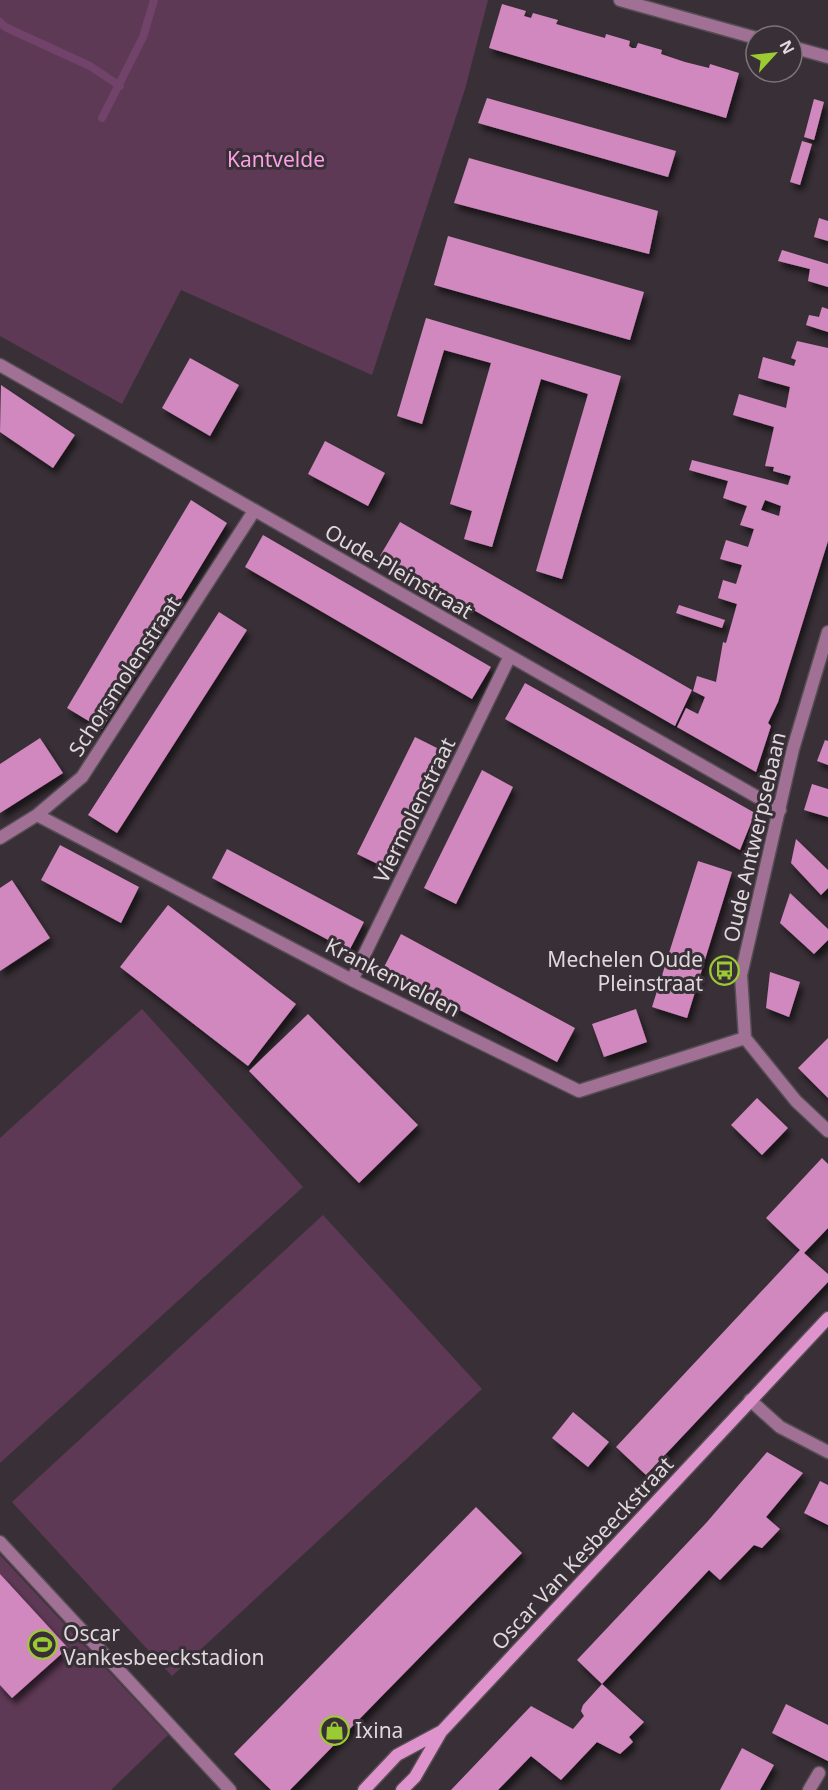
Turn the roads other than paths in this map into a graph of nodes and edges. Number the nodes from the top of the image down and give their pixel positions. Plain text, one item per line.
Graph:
1 (620, 0) edge
2 (744, 35) edge
3 (804, 50) edge
4 (828, 57) edge
5 (0, 365) edge
6 (254, 511) junction
7 (828, 632) edge
8 (510, 656) junction
9 (780, 810) junction
10 (37, 814) junction
11 (0, 838) edge
12 (352, 980) junction
13 (745, 1038) junction
14 (828, 1131) edge
15 (828, 1318) edge
16 (750, 1400) junction
17 (828, 1452) edge
18 (0, 1542) edge
19 (441, 1732) junction
20 (819, 1773) dead end
21 (230, 1790) edge
22 (364, 1790) edge
23 (402, 1790) edge
24 (809, 1790) edge

1 - 2 street
3 - 4 street
5 - 6 street, Oude-Pleinstraat
6 - 8 street, Oude-Pleinstraat
6 - 10 street, Schorsmolenstraat
7 - 9 street, Oude Antwerpsebaan
8 - 9 street, Oude-Pleinstraat
8 - 12 street, Viermolenstraat
9 - 13 street, Oude Antwerpsebaan
10 - 11 street, Schorsmolenstraat
10 - 12 street, Krankenvelden
12 - 13 street, Krankenvelden
13 - 14 street
15 - 16 main road, Oscar Van Kesbeeckstraat
16 - 17 street
16 - 19 main road, Oscar Van Kesbeeckstraat
18 - 21 street
19 - 22 main road, Oscar Van Kesbeeckstraat
19 - 23 main road, Oscar Van Kesbeeckstraat
20 - 24 street

